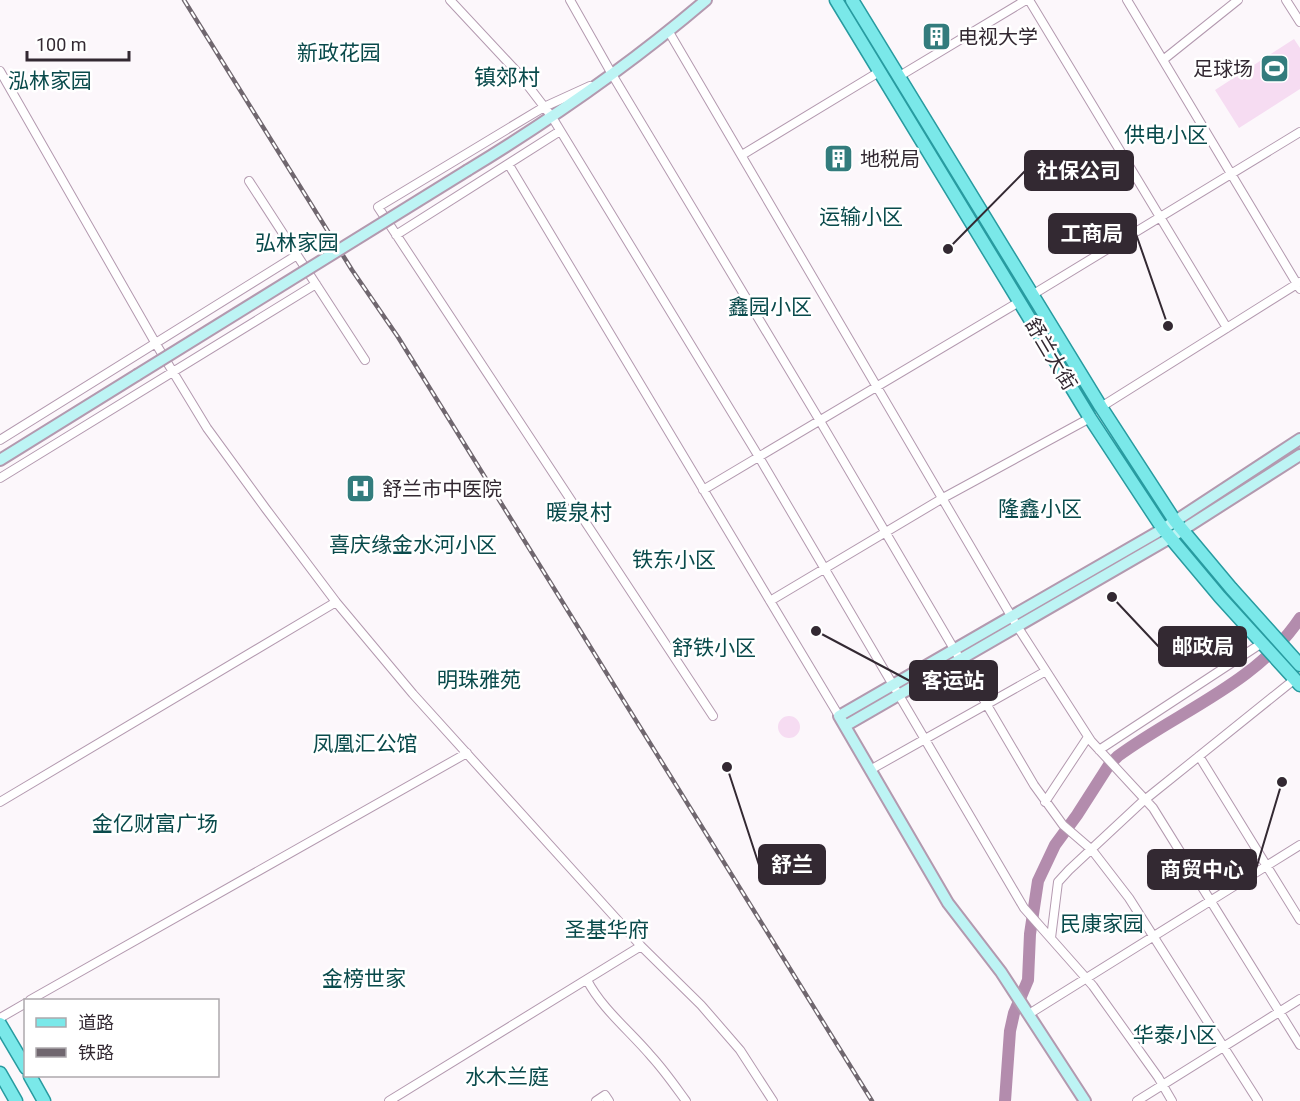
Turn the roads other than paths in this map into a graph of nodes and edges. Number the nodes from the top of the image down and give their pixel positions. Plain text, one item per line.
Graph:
1 (450, 0) edge
2 (570, 0) edge
3 (706, 0) edge
4 (836, 0) edge
5 (852, 0) edge
6 (1027, 0) edge
7 (1127, 0) edge
8 (1238, 0) edge
9 (1286, 0) edge
10 (1300, 21) edge
11 (669, 32) junction
12 (1163, 60) junction
13 (0, 72) edge
14 (879, 72) junction
15 (613, 76) junction
16 (898, 77) junction
17 (544, 106) junction
18 (552, 117) junction
19 (560, 131) junction
20 (1300, 132) edge
21 (742, 155) junction
22 (509, 165) junction
23 (1231, 174) junction
24 (249, 181) dead end
25 (1159, 216) junction
26 (396, 235) junction
27 (297, 255) junction
28 (316, 284) junction
29 (1299, 285) edge
30 (1032, 295) junction
31 (1019, 302) junction
32 (1227, 328) junction
33 (156, 344) junction
34 (364, 360) dead end
35 (173, 373) junction
36 (877, 387) junction
37 (1101, 407) junction
38 (1090, 417) junction
39 (820, 421) junction
40 (1300, 439) edge
41 (0, 440) edge
42 (1300, 455) edge
43 (759, 457) junction
44 (0, 460) edge
45 (0, 478) edge
46 (704, 490) junction
47 (943, 498) junction
48 (1179, 526) junction
49 (885, 533) junction
50 (1167, 534) junction
51 (825, 568) junction
52 (770, 601) junction
53 (336, 602) junction
54 (1015, 621) junction
55 (1262, 643) junction
56 (957, 655) junction
57 (1046, 671) junction
58 (1296, 672) edge
59 (896, 690) junction
60 (986, 705) junction
61 (713, 716) dead end
62 (839, 716) junction
63 (845, 726) junction
64 (1088, 737) junction
65 (925, 739) junction
66 (1100, 751) junction
67 (466, 753) junction
68 (1199, 756) junction
69 (870, 770) junction
70 (1145, 800) junction
71 (0, 802) edge
72 (1045, 802) junction
73 (1300, 845) edge
74 (1092, 849) junction
75 (1267, 866) junction
76 (1211, 901) junction
77 (1300, 920) edge
78 (1154, 936) junction
79 (1050, 937) junction
80 (641, 946) junction
81 (1086, 978) junction
82 (588, 980) junction
83 (32, 999) edge
84 (1300, 999) edge
85 (24, 1004) edge
86 (1280, 1011) junction
87 (1029, 1014) junction
88 (0, 1018) edge
89 (0, 1024) edge
90 (1300, 1045) edge
91 (1224, 1047) junction
92 (24, 1065) edge
93 (1, 1077) edge
94 (31, 1077) edge
95 (1163, 1085) junction
96 (16, 1101) edge
97 (44, 1101) edge
98 (389, 1101) edge
99 (596, 1101) edge
100 (609, 1101) edge
101 (686, 1101) edge
102 (772, 1101) edge
103 (1085, 1101) edge
104 (1137, 1101) edge
105 (1172, 1101) edge
106 (1258, 1101) edge

1 - 17 street
2 - 15 street
3 - 11 street
4 - 14 main road, 舒兰大街
5 - 16 main road, 舒兰大街
6 - 16 street
6 - 25 street
7 - 12 street
8 - 12 street
9 - 10 street
11 - 15 street
11 - 21 street
12 - 23 street
13 - 33 street
14 - 21 street
14 - 31 main road, 舒兰大街
15 - 17 street
15 - 18 street
15 - 39 street
16 - 30 main road, 舒兰大街
17 - 18 street
17 - 26 street
18 - 19 street
18 - 44 street, bridge
19 - 22 street
19 - 43 street
20 - 23 street
21 - 36 street
22 - 26 street
22 - 46 street
23 - 25 street
23 - 29 street
24 - 27 street
25 - 30 street
25 - 32 street
26 - 61 street
27 - 28 street
27 - 33 street
28 - 34 street
28 - 35 street
29 - 32 street
30 - 37 main road, 舒兰大街
31 - 36 street
31 - 38 main road, 舒兰大街
32 - 37 street
33 - 35 street
33 - 41 street
35 - 45 street
35 - 53 street
36 - 39 street
36 - 47 street
37 - 48 main road, 舒兰大街
38 - 47 street
38 - 50 main road, 舒兰大街
39 - 43 street
39 - 49 street
40 - 48 street
42 - 48 street
43 - 46 street
43 - 51 street
46 - 52 street
47 - 49 street
47 - 54 street
48 - 50 street
48 - 58 main road, 舒兰大街
49 - 51 street
49 - 56 street
50 - 54 street
50 - 55 main road, 舒兰大街
51 - 52 street
51 - 59 street
52 - 62 street
53 - 67 street
53 - 71 street
54 - 56 street
54 - 57 street
55 - 58 main road, 舒兰大街
55 - 66 street
56 - 59 street
56 - 60 street
57 - 60 street
57 - 64 street
58 - 68 street
59 - 62 street
59 - 63 street
59 - 65 street
60 - 65 street
60 - 72 street
62 - 63 street
63 - 69 street
64 - 66 street
64 - 72 street
65 - 69 street
65 - 79 street
66 - 70 street
67 - 80 street
67 - 83 street
68 - 70 street
68 - 75 street
69 - 87 street
70 - 74 street
70 - 76 street
72 - 74 street
73 - 75 street
74 - 78 street
74 - 79 street
75 - 76 street
75 - 77 street
76 - 78 street
76 - 86 street
78 - 81 street
78 - 91 street
79 - 81 street
80 - 82 street
80 - 102 street
81 - 87 street
81 - 95 street
82 - 98 street
82 - 101 street
84 - 86 street
85 - 88 street
86 - 90 street
86 - 91 street
87 - 103 street
89 - 92 main road
91 - 95 street
91 - 106 street
93 - 96 main road
94 - 97 main road
95 - 104 street
95 - 105 street
99 - 100 street

